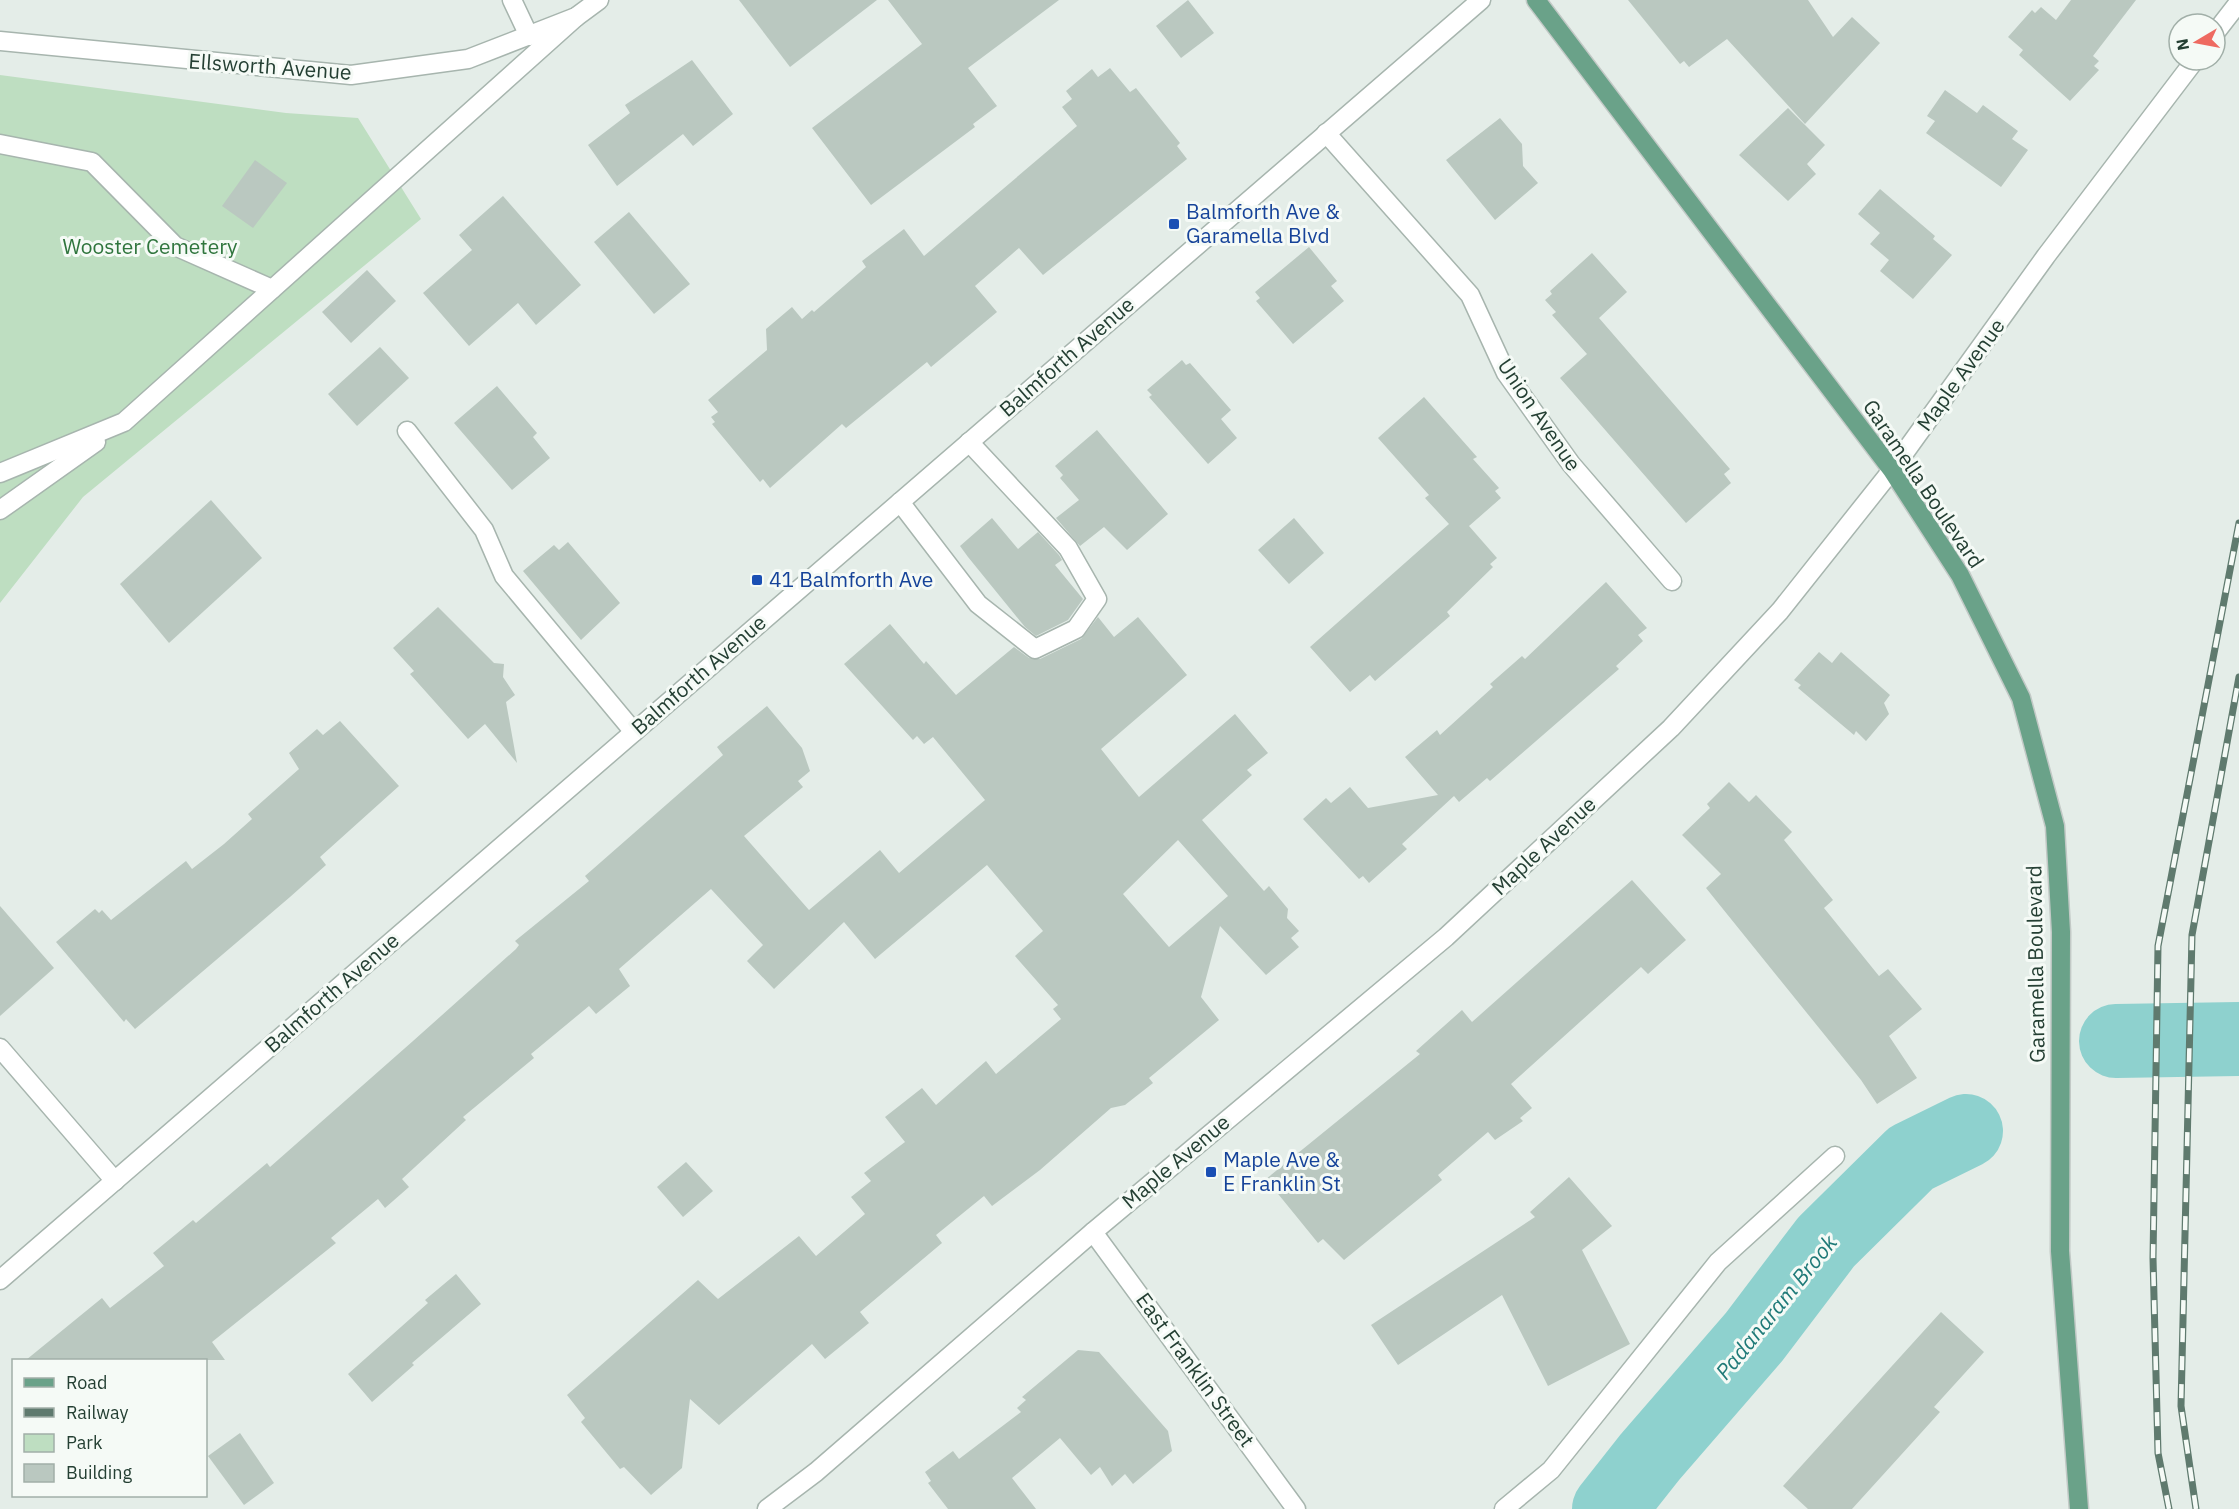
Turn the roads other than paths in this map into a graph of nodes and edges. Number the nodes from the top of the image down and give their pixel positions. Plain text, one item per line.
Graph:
1 (512, 0) edge
2 (599, 0) edge
3 (1481, 0) edge
4 (1536, 0) edge
5 (2239, 2) edge
6 (576, 17) junction
7 (2227, 18) edge
8 (529, 36) junction
9 (0, 41) edge
10 (2186, 72) edge
11 (1326, 133) junction
12 (0, 144) edge
13 (272, 289) junction
14 (124, 422) junction
15 (407, 431) dead end
16 (969, 441) junction
17 (1892, 470) junction
18 (0, 473) edge
19 (900, 502) junction
20 (0, 510) edge
21 (1672, 581) dead end
22 (634, 732) junction
23 (0, 1048) edge
24 (1835, 1156) dead end
25 (115, 1181) junction
26 (1093, 1232) junction
27 (0, 1280) edge
28 (767, 1509) edge
29 (1296, 1509) edge
30 (1504, 1509) edge
31 (2079, 1509) edge

1 - 8 street
2 - 6 street, Ellsworth Avenue
3 - 11 street, Balmforth Avenue
4 - 17 main road, Garamella Boulevard
5 - 7 street
6 - 8 street, Ellsworth Avenue
6 - 13 street
8 - 9 street, Ellsworth Avenue
10 - 17 street, Maple Avenue
11 - 16 street, Balmforth Avenue
11 - 21 street, Union Avenue
12 - 13 street
13 - 14 street
14 - 18 street
14 - 20 street
15 - 22 street
16 - 19 street, Balmforth Avenue
16 - 19 street
17 - 26 street, Maple Avenue
17 - 31 main road, Garamella Boulevard
19 - 22 street, Balmforth Avenue
22 - 25 street, Balmforth Avenue
23 - 25 street
24 - 30 street
25 - 27 street, Balmforth Avenue
26 - 28 street, Maple Avenue
26 - 29 street, East Franklin Street

